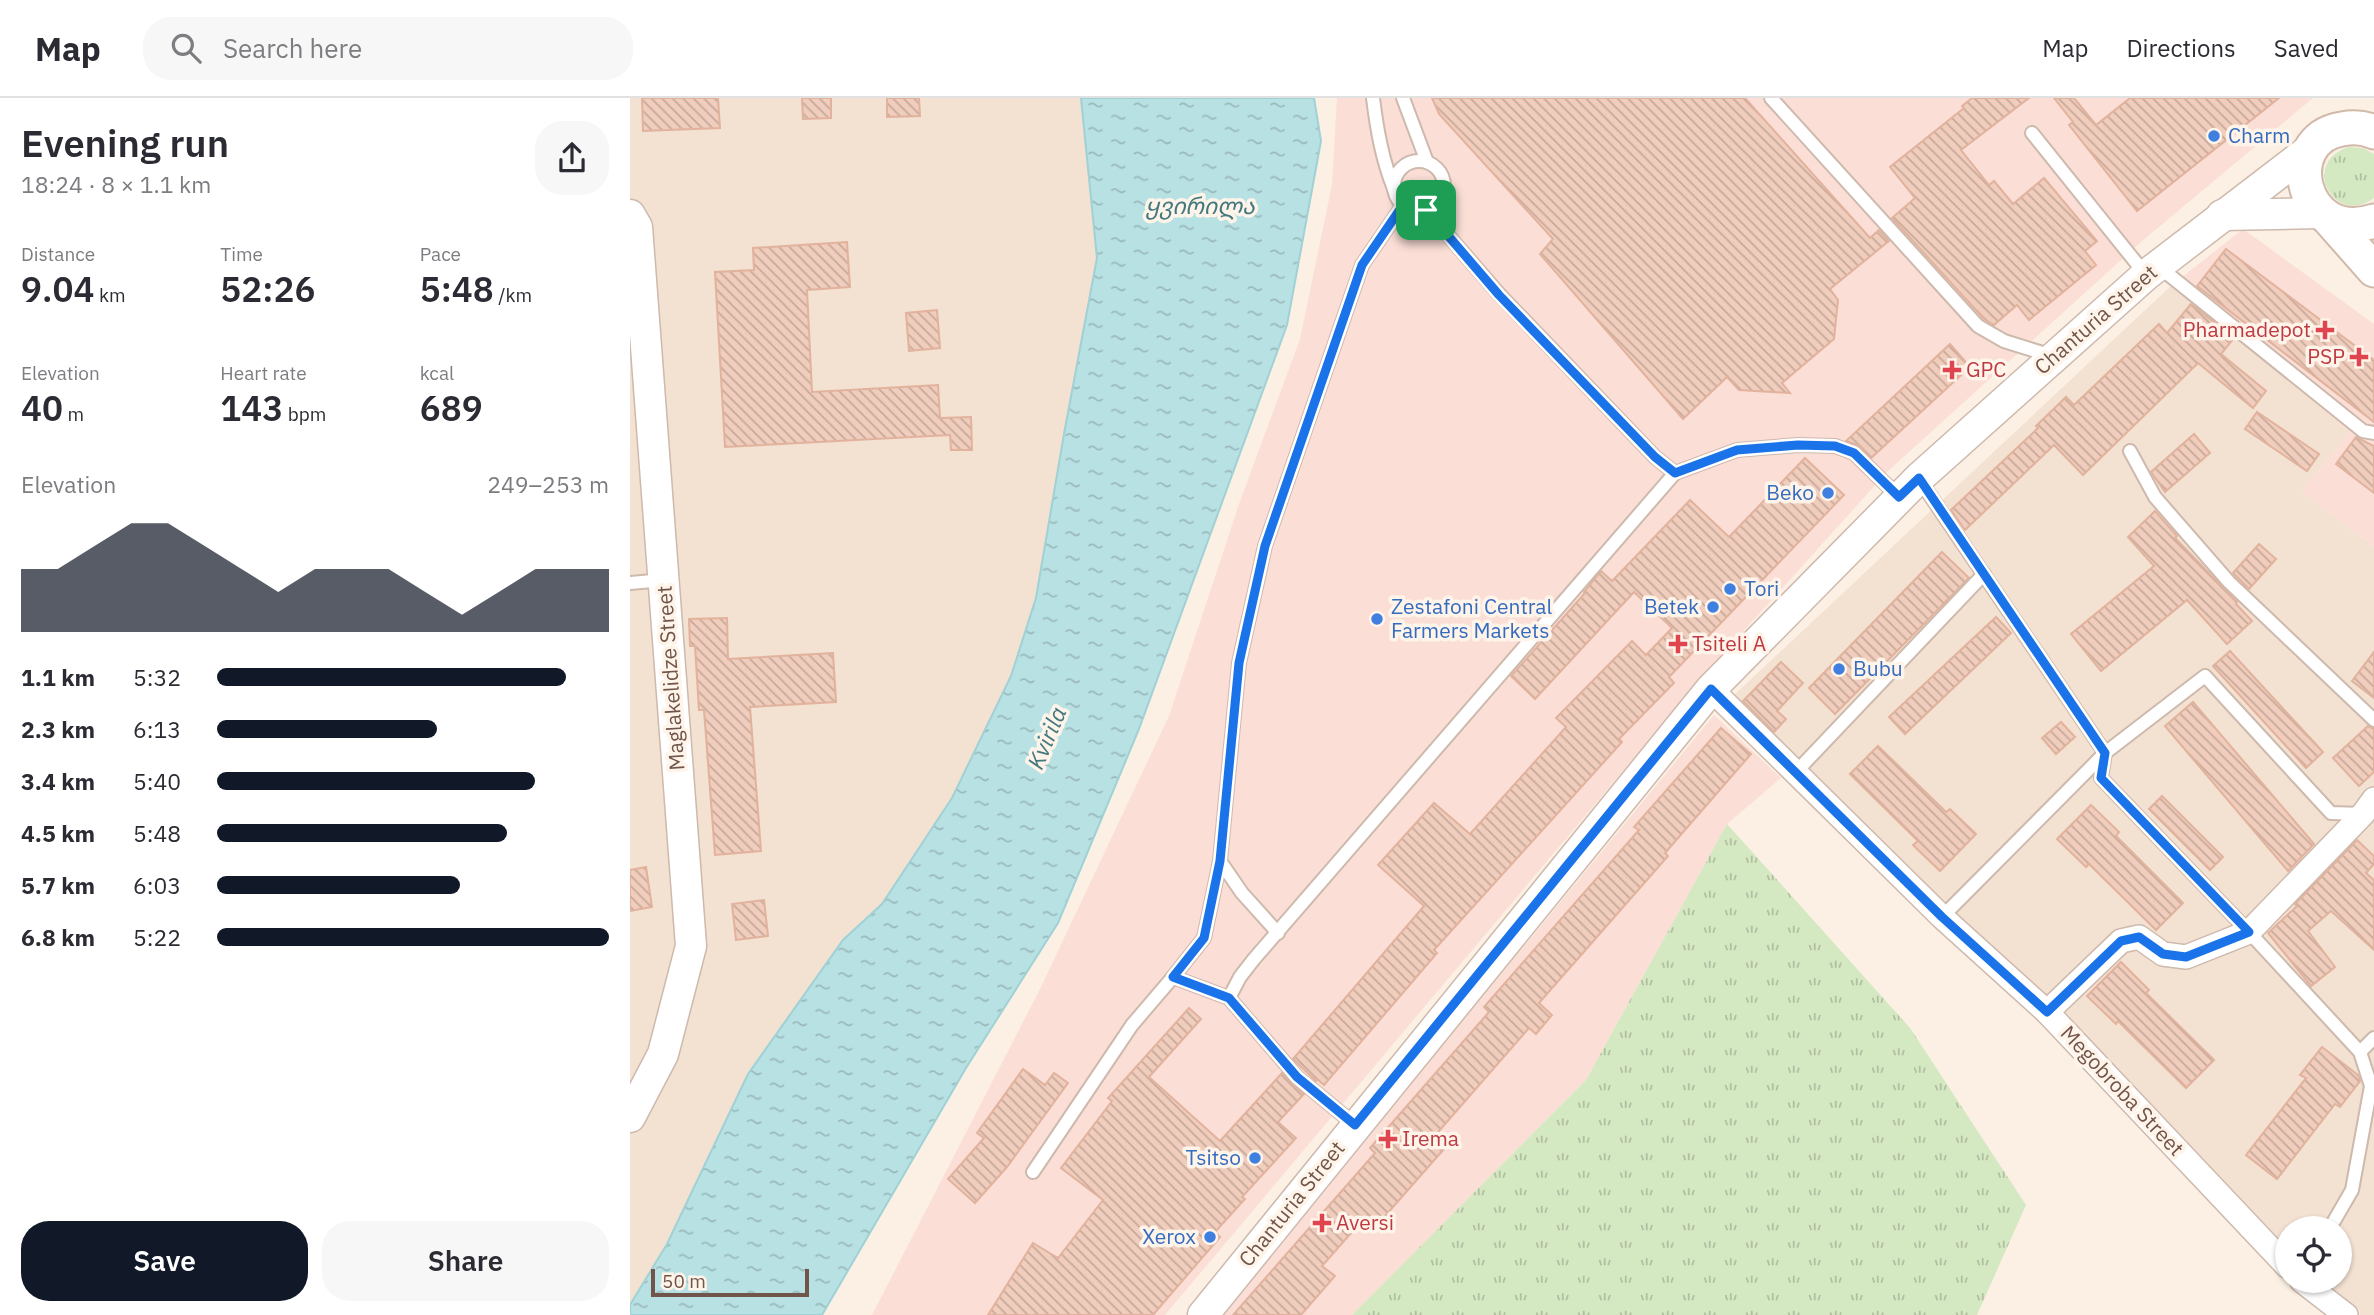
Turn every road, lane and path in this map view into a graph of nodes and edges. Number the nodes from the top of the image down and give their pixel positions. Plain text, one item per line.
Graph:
1 (1373, 98) edge
2 (1402, 98) edge
3 (1771, 98) edge
4 (2361, 98) edge
5 (2374, 132) edge
6 (2032, 133) dead end
7 (2325, 138) junction
8 (1427, 162) junction
9 (1395, 191) junction
10 (1403, 205) junction
11 (1426, 210) junction
12 (2222, 215) junction
13 (2325, 216) junction
14 (634, 221) edge
15 (2374, 221) edge
16 (2152, 270) junction
17 (2374, 271) edge
18 (2054, 357) junction
19 (2374, 433) edge
20 (2130, 451) dead end
21 (1675, 473) junction
22 (1909, 488) junction
23 (1984, 574) junction
24 (664, 580) junction
25 (630, 583) edge
26 (1711, 689) junction
27 (2374, 720) edge
28 (2105, 753) junction
29 (1795, 773) junction
30 (2370, 813) edge
31 (1220, 861) junction
32 (1942, 917) junction
33 (2249, 932) junction
34 (1278, 933) junction
35 (1173, 977) junction
36 (1229, 998) junction
37 (2047, 1012) junction
38 (2374, 1038) edge
39 (2360, 1052) junction
40 (630, 1117) edge
41 (1355, 1125) junction
42 (1033, 1172) dead end
43 (2337, 1216) edge
44 (2275, 1253) edge
45 (2318, 1293) edge
46 (1203, 1315) edge
47 (2346, 1315) edge

1 - 9 lane
2 - 8 lane
3 - 18 lane
4 - 7 main road
5 - 7 main road
6 - 16 lane
7 - 12 street, Chanturia Street
7 - 13 main road
8 - 9 lane
8 - 11 lane
9 - 10 lane
10 - 11 lane
10 - 31 lane
11 - 21 lane
12 - 13 street
12 - 16 street, Chanturia Street
13 - 15 main road
13 - 17 main road
14 - 24 street, Maglakelidze Street
16 - 18 street, Chanturia Street
16 - 19 lane
18 - 22 street, Chanturia Street
20 - 27 lane
21 - 22 lane
21 - 34 lane
22 - 23 lane
22 - 26 street, Chanturia Street
23 - 28 lane
23 - 29 lane
24 - 25 lane
24 - 40 street, Maglakelidze Street
26 - 29 street, Megobroba Street
26 - 41 street, Chanturia Street
28 - 30 lane
28 - 32 lane
28 - 33 lane
29 - 32 street, Megobroba Street
30 - 33 street
31 - 34 lane
31 - 35 lane
32 - 37 street, Megobroba Street
33 - 37 street
33 - 39 lane
34 - 36 lane
35 - 36 lane
35 - 42 lane
36 - 41 lane
37 - 44 street, Megobroba Street
38 - 39 lane
39 - 43 lane
41 - 46 street, Chanturia Street
45 - 47 street

